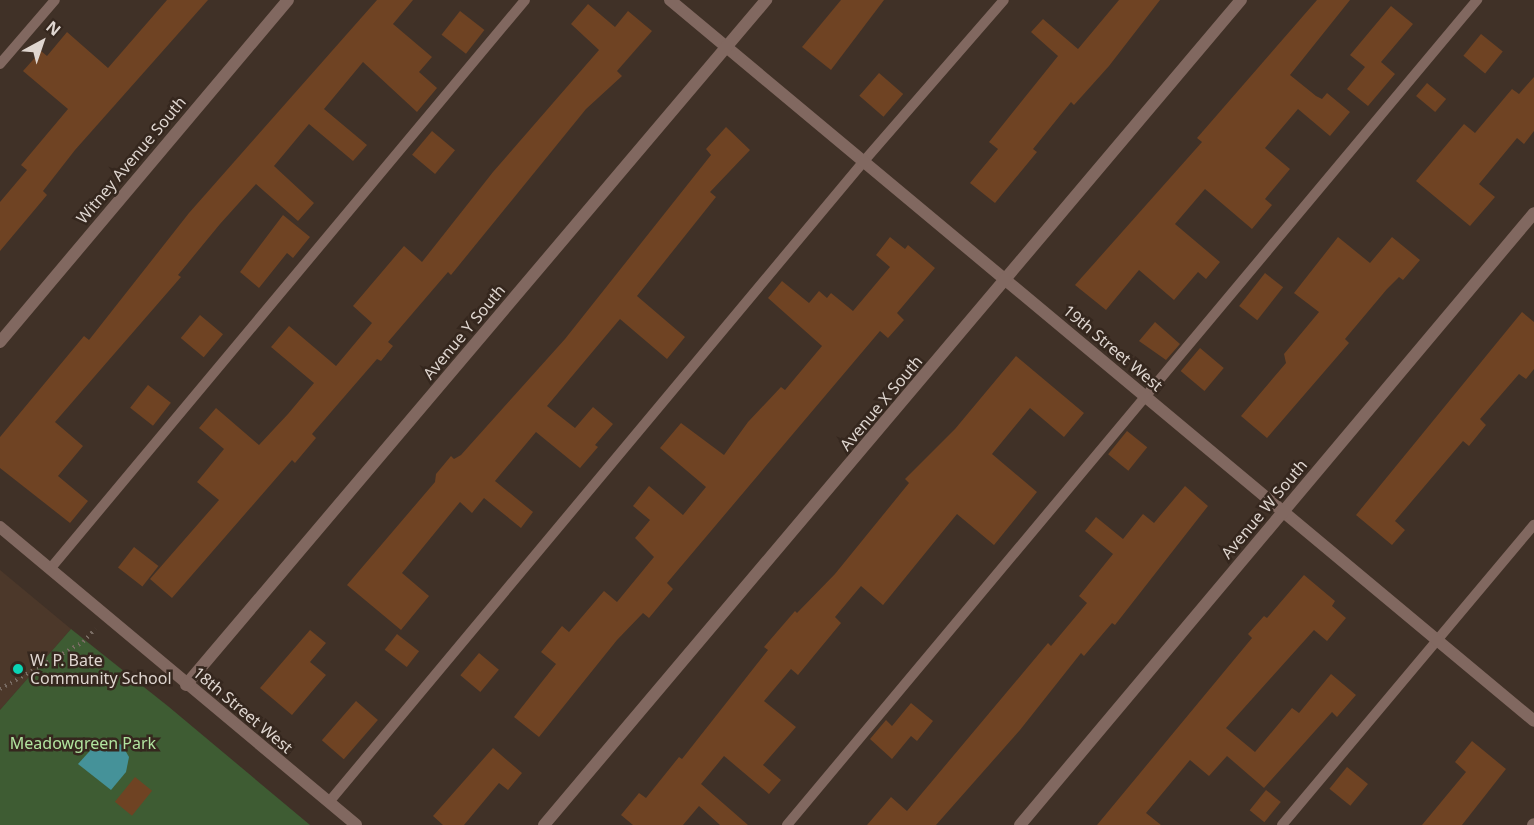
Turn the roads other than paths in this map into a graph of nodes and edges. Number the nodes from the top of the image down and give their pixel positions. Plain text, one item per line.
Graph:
1 (55, 0) edge
2 (288, 0) edge
3 (525, 0) edge
4 (670, 0) edge
5 (766, 0) edge
6 (1004, 0) edge
7 (1241, 0) edge
8 (1477, 0) edge
9 (726, 47) junction
10 (0, 64) edge
11 (864, 161) junction
12 (1534, 213) edge
13 (1007, 280) junction
14 (0, 342) edge
15 (1146, 397) junction
16 (1283, 512) junction
17 (1534, 525) edge
18 (0, 527) edge
19 (50, 569) junction
20 (1438, 641) junction
21 (186, 685) junction
22 (1534, 721) edge
23 (328, 802) junction
24 (356, 825) edge
25 (544, 825) edge
26 (787, 825) edge
27 (1020, 825) edge
28 (1282, 825) edge

1 - 10 lane
2 - 14 street, Witney Avenue South
3 - 19 lane
4 - 9 street, 19th Street West
5 - 9 street, Avenue Y South
6 - 11 lane
7 - 13 street, Avenue X South
8 - 15 lane
9 - 11 street, 19th Street West
9 - 21 street, Avenue Y South
11 - 13 street, 19th Street West
11 - 23 lane
12 - 16 street, Avenue W South
13 - 15 street, 19th Street West
13 - 25 street, Avenue X South
15 - 16 street, 19th Street West
15 - 26 lane
16 - 20 street, 19th Street West
16 - 27 street, Avenue W South
17 - 20 lane
18 - 19 street, 18th Street West
19 - 21 street, 18th Street West
20 - 22 street, 19th Street West
20 - 28 lane
21 - 23 street, 18th Street West
23 - 24 street, 18th Street West

